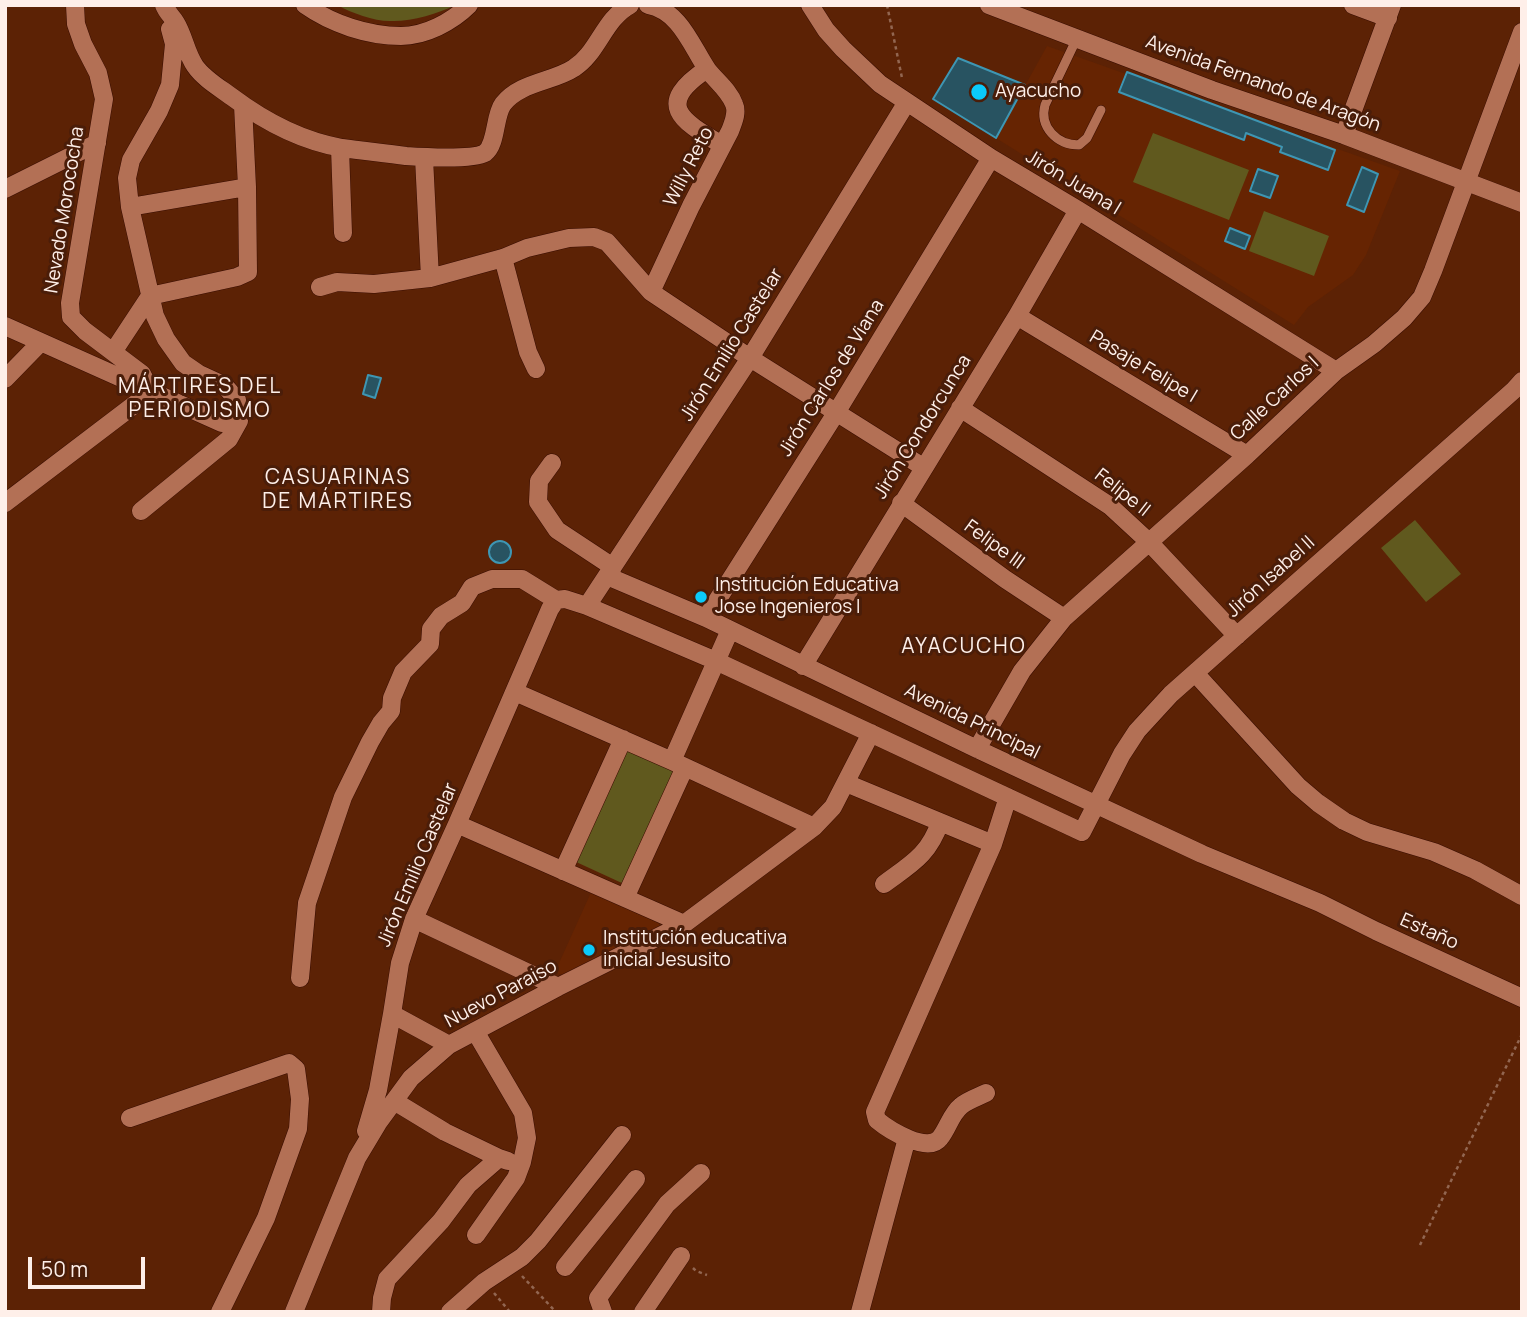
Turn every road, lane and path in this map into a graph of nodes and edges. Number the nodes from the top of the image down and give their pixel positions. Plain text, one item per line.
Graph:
1 (75, 5) edge
2 (304, 5) edge
3 (469, 5) edge
4 (630, 5) edge
5 (648, 5) edge
6 (810, 5) edge
7 (887, 5) edge
8 (1353, 5) edge
9 (996, 6) edge
10 (166, 10) edge
11 (1390, 12) edge
12 (1522, 32) edge
13 (1077, 38) junction
14 (707, 69) junction
15 (1515, 70) edge
16 (907, 102) junction
17 (243, 105) junction
18 (1101, 110) dead end
19 (1344, 135) junction
20 (97, 144) junction
21 (722, 145) junction
22 (341, 148) junction
23 (424, 158) junction
24 (991, 158) junction
25 (1466, 182) junction
26 (247, 187) junction
27 (5, 189) edge
28 (1522, 203) edge
29 (130, 206) junction
30 (1078, 210) junction
31 (343, 233) dead end
32 (503, 257) junction
33 (430, 278) junction
34 (320, 287) dead end
35 (652, 292) junction
36 (150, 296) junction
37 (1017, 316) junction
38 (5, 326) edge
39 (40, 342) junction
40 (113, 352) junction
41 (750, 358) junction
42 (536, 369) dead end
43 (1336, 371) junction
44 (5, 379) edge
45 (1522, 381) edge
46 (151, 392) junction
47 (960, 408) junction
48 (836, 413) junction
49 (239, 421) junction
50 (1247, 455) junction
51 (552, 463) dead end
52 (923, 467) junction
53 (5, 503) edge
54 (901, 503) junction
55 (141, 511) dead end
56 (1149, 542) junction
57 (610, 572) junction
58 (556, 600) junction
59 (587, 607) junction
60 (706, 618) junction
61 (1064, 618) junction
62 (730, 630) junction
63 (1237, 636) junction
64 (716, 661) junction
65 (803, 666) junction
66 (1195, 673) junction
67 (515, 692) junction
68 (870, 733) junction
69 (623, 739) junction
70 (977, 749) junction
71 (678, 764) junction
72 (846, 783) junction
73 (1008, 797) junction
74 (1097, 804) junction
75 (940, 822) junction
76 (457, 824) junction
77 (814, 827) junction
78 (993, 844) junction
79 (563, 871) junction
80 (884, 884) dead end
81 (1522, 896) edge
82 (625, 898) junction
83 (1320, 903) joint
84 (414, 919) junction
85 (684, 925) junction
86 (300, 978) dead end
87 (558, 987) junction
88 (1522, 998) edge
89 (392, 1014) junction
90 (475, 1031) junction
91 (1522, 1034) edge
92 (449, 1045) junction
93 (986, 1093) dead end
94 (394, 1101) junction
95 (130, 1118) dead end
96 (622, 1135) dead end
97 (907, 1138) junction
98 (357, 1158) junction
99 (499, 1158) junction
100 (522, 1162) junction
101 (701, 1173) dead end
102 (636, 1179) dead end
103 (476, 1234) dead end
104 (1420, 1245) dead end
105 (681, 1256) dead end
106 (511, 1265) junction
107 (565, 1267) dead end
108 (485, 1282) junction
109 (220, 1312) edge
110 (294, 1312) edge
111 (381, 1312) edge
112 (450, 1312) edge
113 (510, 1312) edge
114 (556, 1312) edge
115 (603, 1312) edge
116 (643, 1312) edge
117 (860, 1312) edge

1 - 20 street, Nevado Morococha
2 - 3 street
4 - 23 street
5 - 14 street, Willy Reto
6 - 16 street, Jirón Juana I
7 - 16 path
8 - 11 street
9 - 13 street, Avenida Fernando de Aragón
10 - 17 street
10 - 29 street
11 - 19 street
12 - 15 street, Calle Carlos I
13 - 18 lane
13 - 19 street, Avenida Fernando de Aragón
14 - 21 street, Willy Reto
14 - 21 street
15 - 25 street, Calle Carlos I
16 - 24 street, Jirón Juana I
16 - 41 street, Jirón Emilio Castelar
17 - 22 street
17 - 26 street
19 - 25 street, Avenida Fernando de Aragón
20 - 27 street
20 - 40 street, Nevado Morococha
21 - 35 street, Willy Reto
22 - 23 street
22 - 31 street
23 - 33 street
24 - 30 street, Jirón Juana I
24 - 48 street, Jirón Carlos de Viana
25 - 28 street, Avenida Fernando de Aragón
25 - 43 street, Calle Carlos I
26 - 29 street
26 - 36 street
29 - 36 street
30 - 37 street, Jirón Condorcunca
30 - 43 street, Jirón Juana I
32 - 33 street
32 - 35 street
32 - 42 street
33 - 34 street
35 - 41 street
36 - 40 street
36 - 49 street
37 - 47 street, Jirón Condorcunca
37 - 50 street, Pasaje Felipe I
38 - 39 street
39 - 44 street
39 - 46 street
40 - 46 street, Nevado Morococha
41 - 48 street
41 - 57 street, Jirón Emilio Castelar
43 - 50 street, Calle Carlos I
45 - 63 street, Jirón Isabel II
46 - 49 street
46 - 53 street
47 - 52 street, Jirón Condorcunca
47 - 56 street, Felipe II
48 - 52 street
48 - 60 street, Jirón Carlos de Viana
49 - 55 street
50 - 56 street, Calle Carlos I
51 - 57 street, Avenida Principal
52 - 54 street, Jirón Condorcunca
54 - 61 street, Felipe III
54 - 65 street, Jirón Condorcunca
56 - 61 street, Calle Carlos I
56 - 63 street, Felipe II
57 - 59 street, Jirón Emilio Castelar
57 - 60 street, Avenida Principal
58 - 59 street
58 - 67 street, Jirón Emilio Castelar
58 - 86 street
59 - 64 street
60 - 62 street, Avenida Principal
61 - 70 street, Calle Carlos I
62 - 64 street
62 - 65 street, Avenida Principal
63 - 66 street, Jirón Isabel II
64 - 68 street
64 - 71 street
65 - 70 street, Avenida Principal
66 - 74 street, Jirón Isabel II
66 - 81 street
67 - 69 street
67 - 76 street, Jirón Emilio Castelar
68 - 72 street, Nuevo Paraiso
68 - 73 street
69 - 71 street
69 - 79 street
70 - 74 street, Avenida Principal
71 - 77 street
71 - 82 street
72 - 75 street
72 - 77 street, Nuevo Paraiso
73 - 74 street, Jirón Isabel II
73 - 78 street
74 - 83 street, Avenida Principal
75 - 78 street
75 - 80 street
76 - 79 street
76 - 84 street, Jirón Emilio Castelar
77 - 85 street, Nuevo Paraiso
78 - 97 street
79 - 82 street
82 - 85 street
83 - 88 street, Estaño
84 - 87 street
84 - 89 street, Jirón Emilio Castelar
85 - 87 street, Nuevo Paraiso
87 - 90 street, Nuevo Paraiso
89 - 92 street
89 - 98 street, Jirón Emilio Castelar
90 - 92 street, Nuevo Paraiso
90 - 100 street
91 - 104 path
92 - 94 street, Nuevo Paraiso
93 - 97 street
94 - 98 street, Nuevo Paraiso
94 - 99 street
95 - 109 street
96 - 106 street
97 - 117 street
98 - 110 street, Nuevo Paraiso
99 - 100 street
99 - 111 street
100 - 103 street
101 - 115 street
102 - 107 street
105 - 116 street
106 - 108 street
106 - 114 path
108 - 112 street
108 - 113 path

